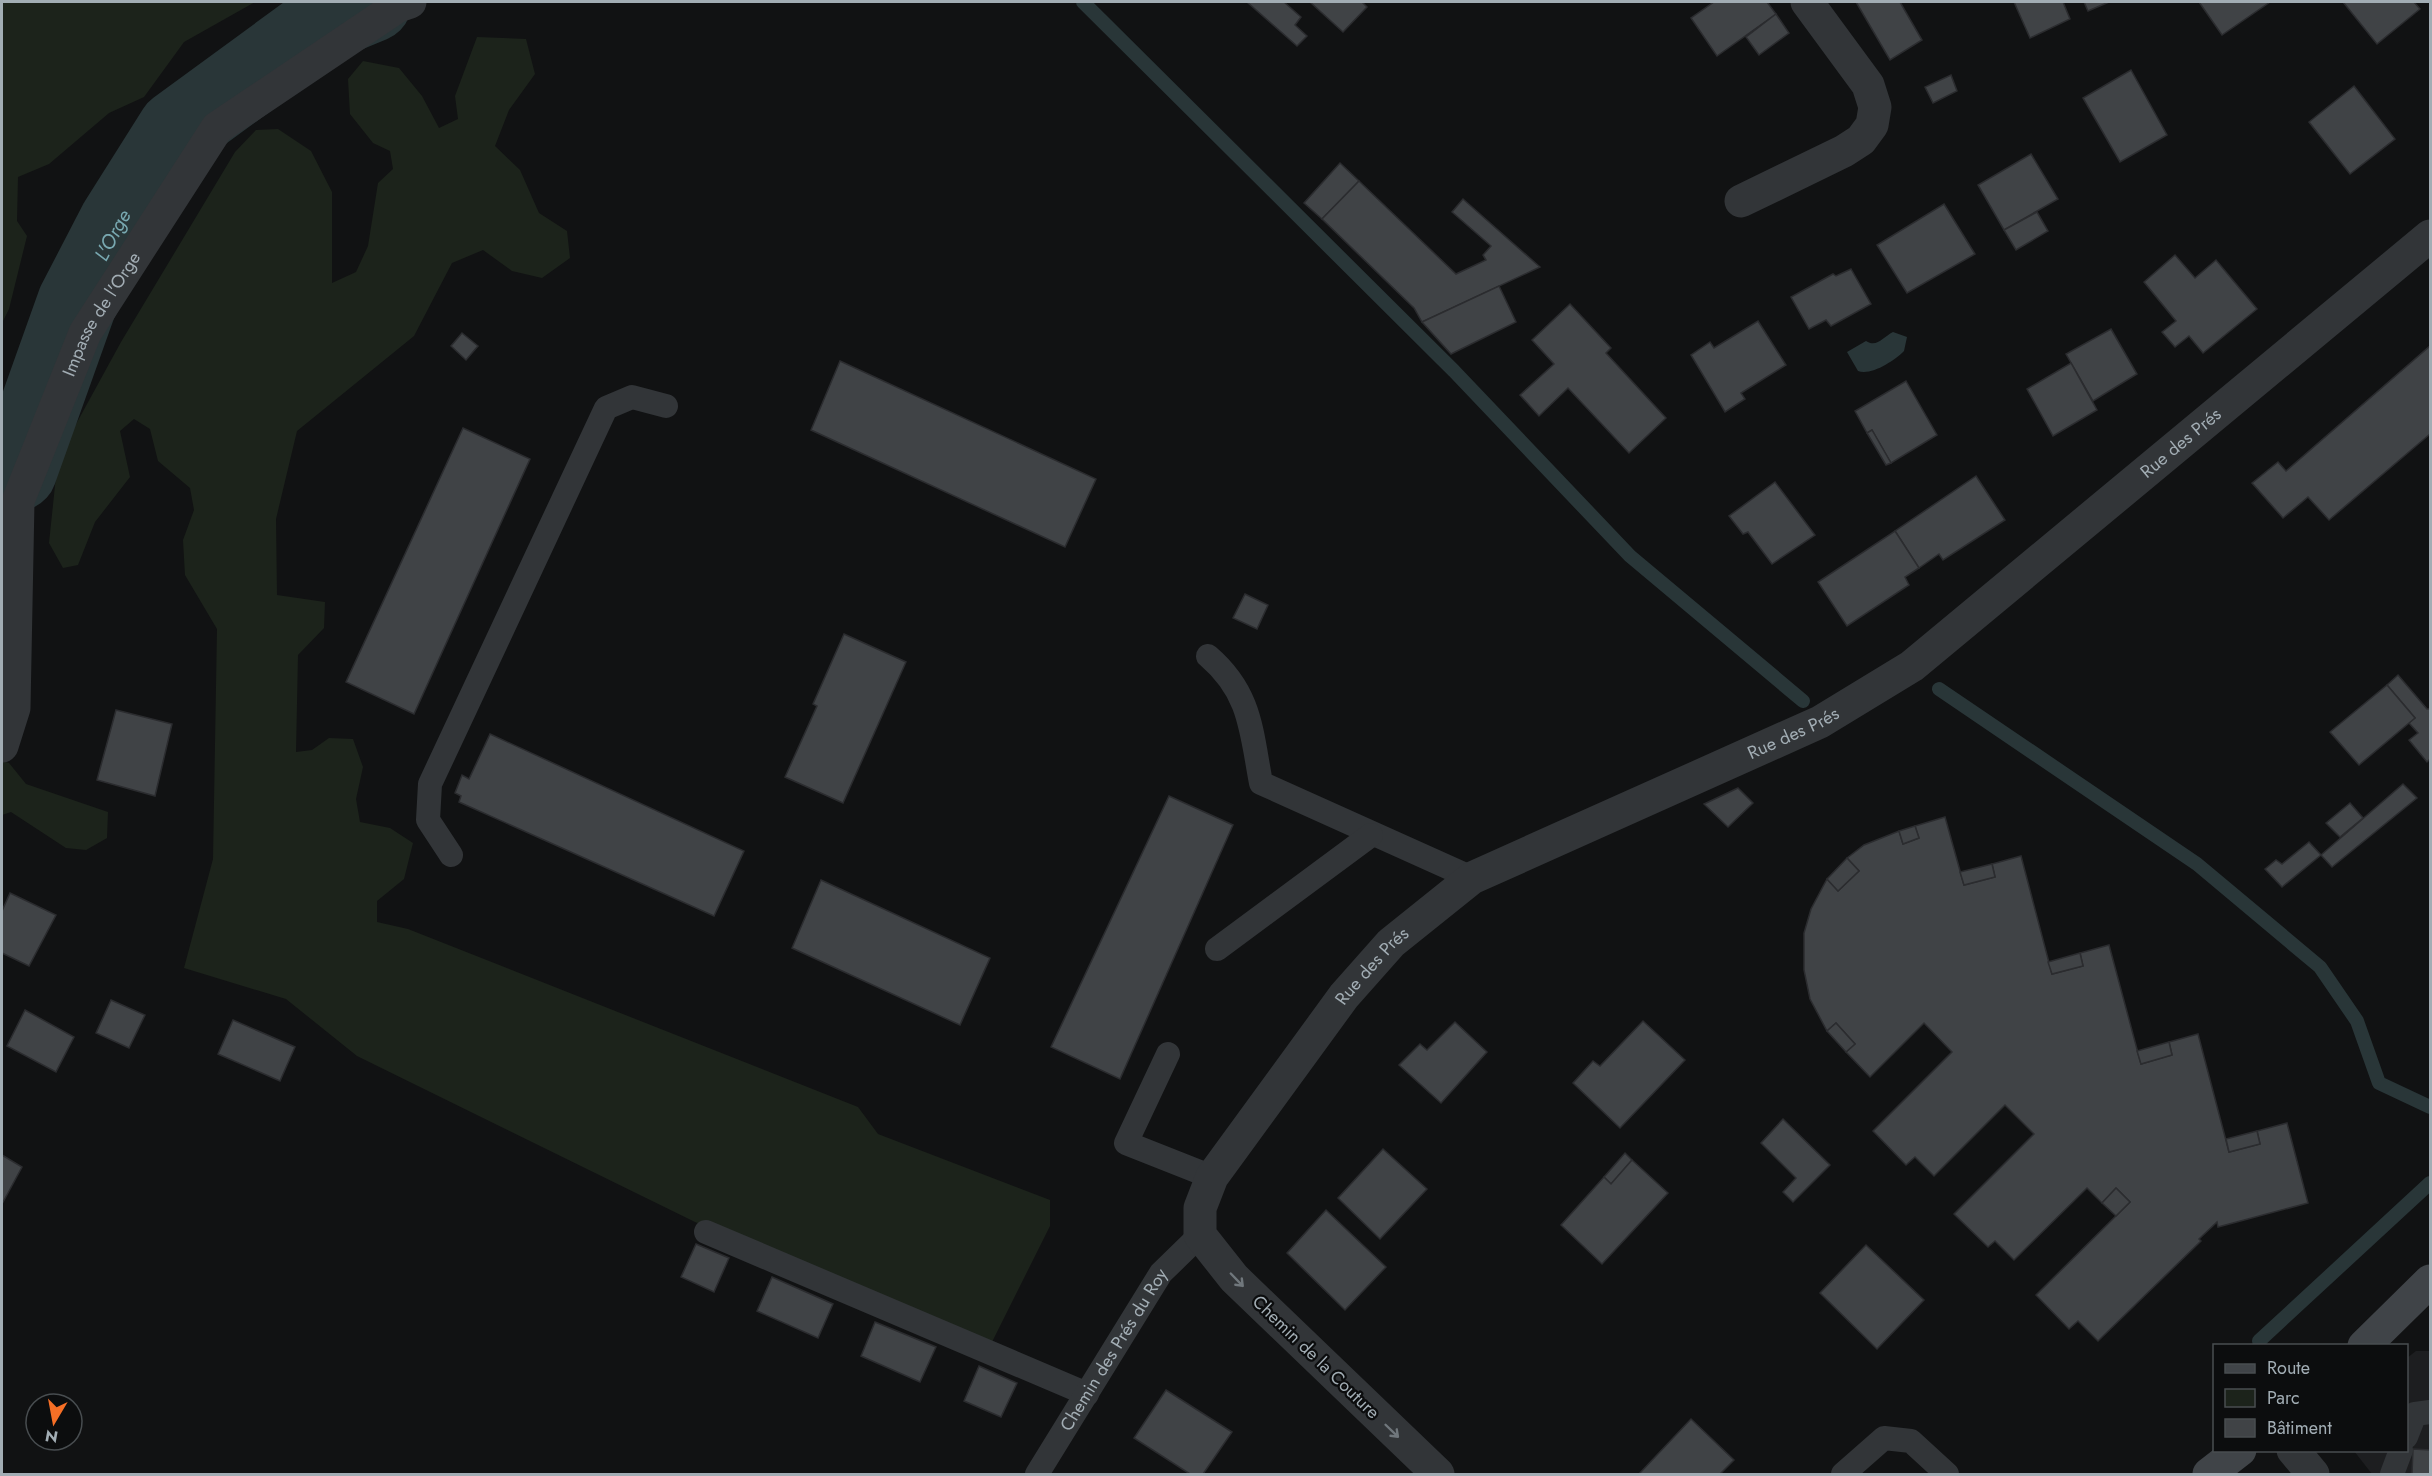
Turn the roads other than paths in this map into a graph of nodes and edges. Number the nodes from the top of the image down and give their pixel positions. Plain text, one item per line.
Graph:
1 (410, 2) edge
2 (1807, 2) edge
3 (1741, 201) dead end
4 (2430, 236) edge
5 (666, 406) dead end
6 (1208, 656) dead end
7 (2, 746) edge
8 (1371, 835) junction
9 (451, 855) dead end
10 (1472, 878) junction
11 (1217, 949) dead end
12 (1168, 1054) dead end
13 (1212, 1177) junction
14 (706, 1232) dead end
15 (1200, 1235) junction
16 (2430, 1281) edge
17 (2366, 1344) edge
18 (1087, 1394) junction
19 (2430, 1412) edge
20 (2408, 1432) edge
21 (2237, 1452) edge
22 (2295, 1452) edge
23 (2400, 1452) edge
24 (1037, 1474) edge
25 (1438, 1474) edge
26 (1843, 1474) edge
27 (1947, 1474) edge
28 (2209, 1474) edge
29 (2313, 1474) edge
30 (2392, 1474) edge

1 - 7 street, Impasse de l'Orge
2 - 3 street
4 - 10 street, Rue des Prés
5 - 9 lane
6 - 8 lane
8 - 10 lane
8 - 11 lane
10 - 13 street, Rue des Prés
12 - 13 lane
13 - 15 street, Rue des Prés
14 - 18 lane
15 - 18 lane, Chemin des Prés du Roy
15 -> 25 street, Chemin de la Couture
16 - 17 street
18 - 24 lane, Chemin des Prés du Roy
19 - 20 lane
21 - 28 street
22 - 29 street
23 - 30 lane
26 - 27 lane

